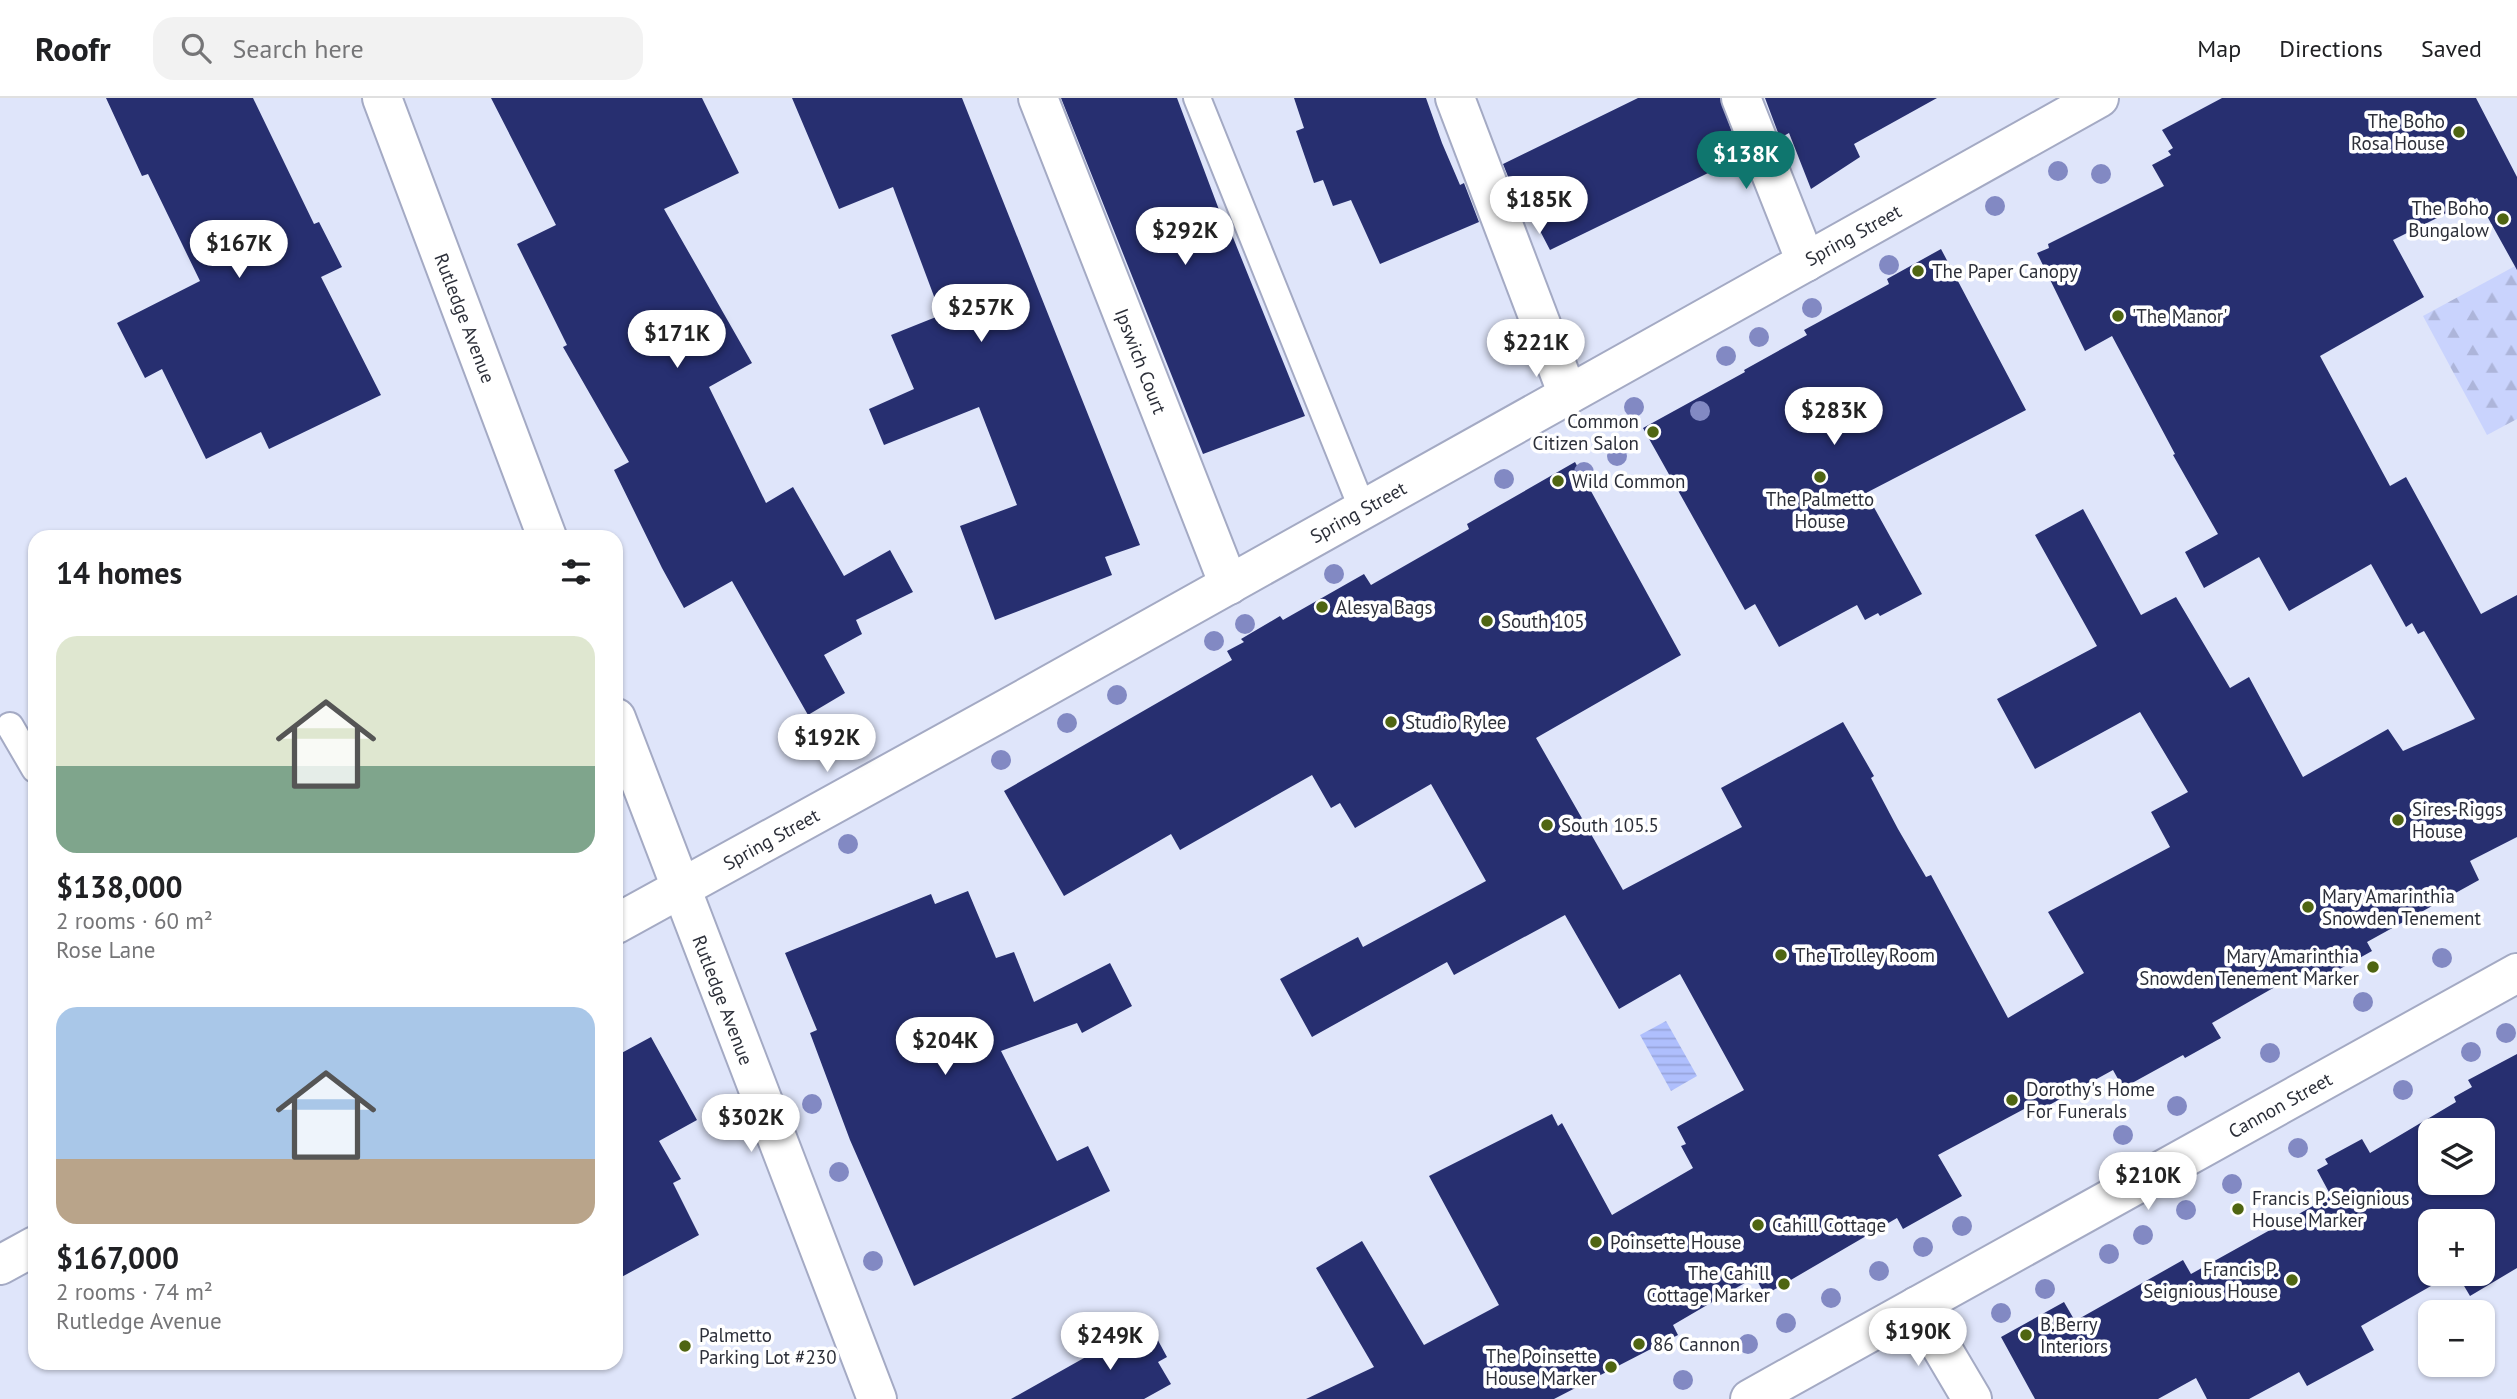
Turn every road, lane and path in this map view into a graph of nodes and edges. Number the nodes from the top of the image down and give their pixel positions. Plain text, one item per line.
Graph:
1 (382, 98) edge
2 (1038, 98) edge
3 (1197, 98) edge
4 (1455, 98) edge
5 (1741, 98) edge
6 (2099, 98) edge
7 (1806, 262) junction
8 (1568, 395) junction
9 (1363, 510) junction
10 (544, 530) edge
11 (1229, 585) junction
12 (10, 726) dead end
13 (623, 737) edge
14 (28, 757) edge
15 (680, 888) junction
16 (623, 919) edge
17 (2517, 973) edge
18 (28, 1250) edge
19 (0, 1265) edge
20 (1917, 1306) junction
21 (877, 1399) edge
22 (1750, 1399) edge
23 (1972, 1399) edge

1 - 10 main road, Rutledge Avenue
2 - 11 main road, Ipswich Court
3 - 9 lane
4 - 8 main road
5 - 7 main road
6 - 7 main road, Spring Street
7 - 8 main road, Spring Street
8 - 9 main road, Spring Street
9 - 11 main road, Spring Street
11 - 15 main road, Spring Street
12 - 14 lane
13 - 15 main road, Rutledge Avenue
15 - 16 main road, Spring Street
15 - 21 main road, Rutledge Avenue
17 - 20 main road, Cannon Street
18 - 19 main road
20 - 22 main road, Cannon Street
20 - 23 main road

